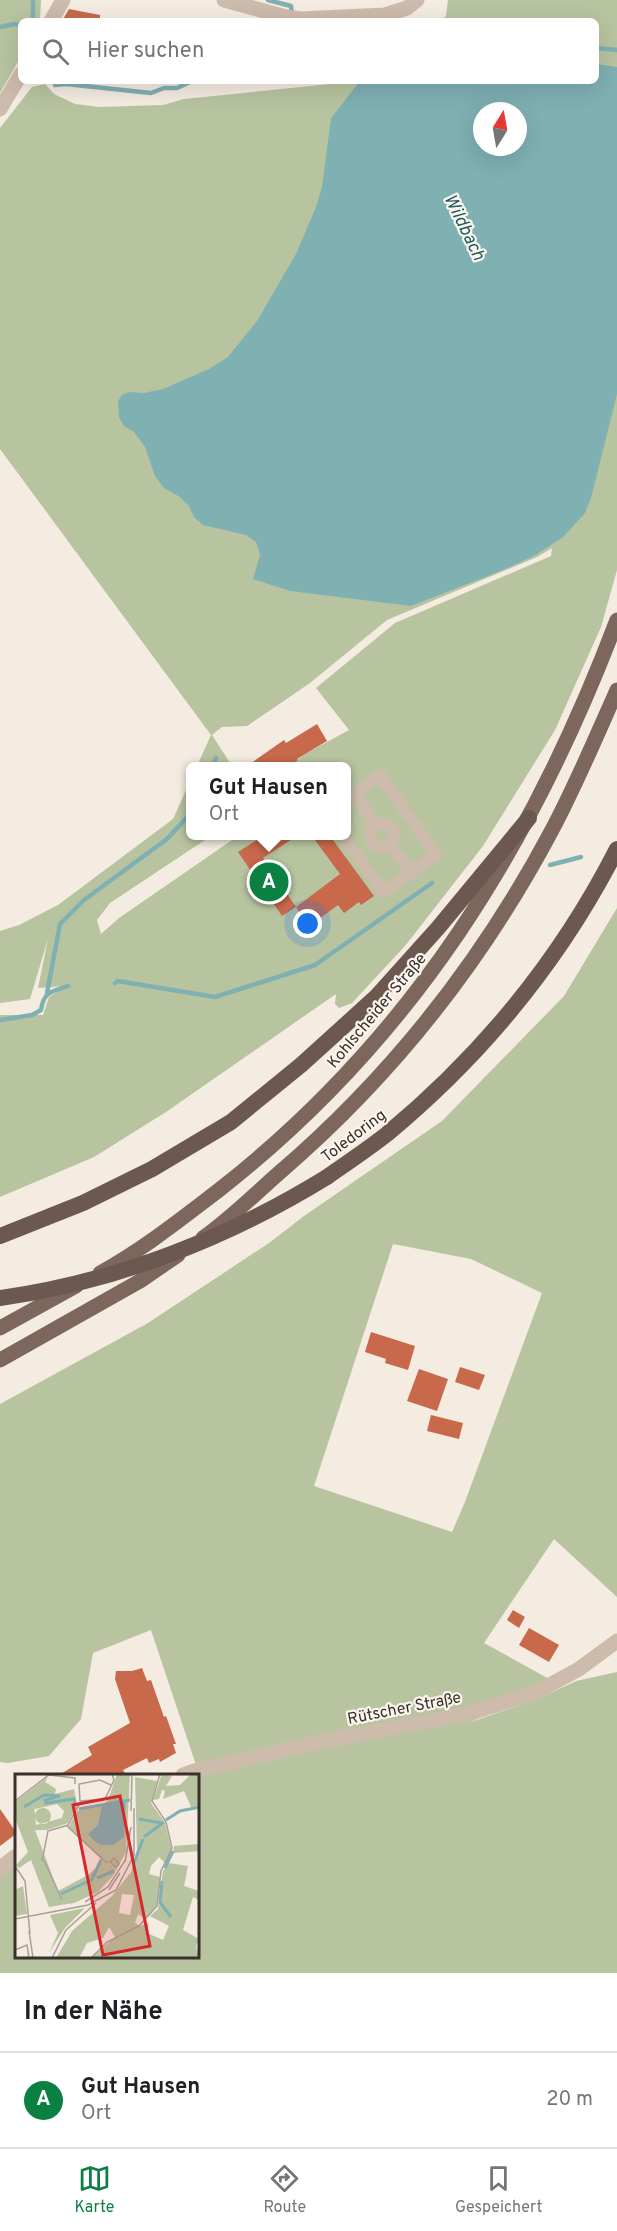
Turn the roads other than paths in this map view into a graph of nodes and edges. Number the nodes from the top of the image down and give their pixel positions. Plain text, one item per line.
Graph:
1 (63, 0) edge
2 (224, 0) edge
3 (417, 0) edge
4 (53, 18) edge
5 (18, 79) edge
6 (0, 110) edge
7 (617, 620) edge
8 (617, 690) edge
9 (351, 796) edge
10 (529, 818) junction
11 (345, 840) edge
12 (617, 849) edge
13 (411, 872) junction
14 (0, 1236) edge
15 (0, 1298) edge
16 (0, 1328) edge
17 (0, 1360) edge
18 (617, 1641) edge
19 (186, 1774) edge
20 (15, 1857) edge
21 (0, 1868) edge

1 - 4 street
2 - 3 street
5 - 6 street
7 - 10 main road, Kohlscheider Straße
8 - 17 main road
9 - 13 street
9 - 13 street
10 - 14 highway
10 - 16 main road, Kohlscheider Straße
11 - 13 street
12 - 15 highway, Toledoring, bridge
18 - 19 street, Rütscher Straße
20 - 21 street

